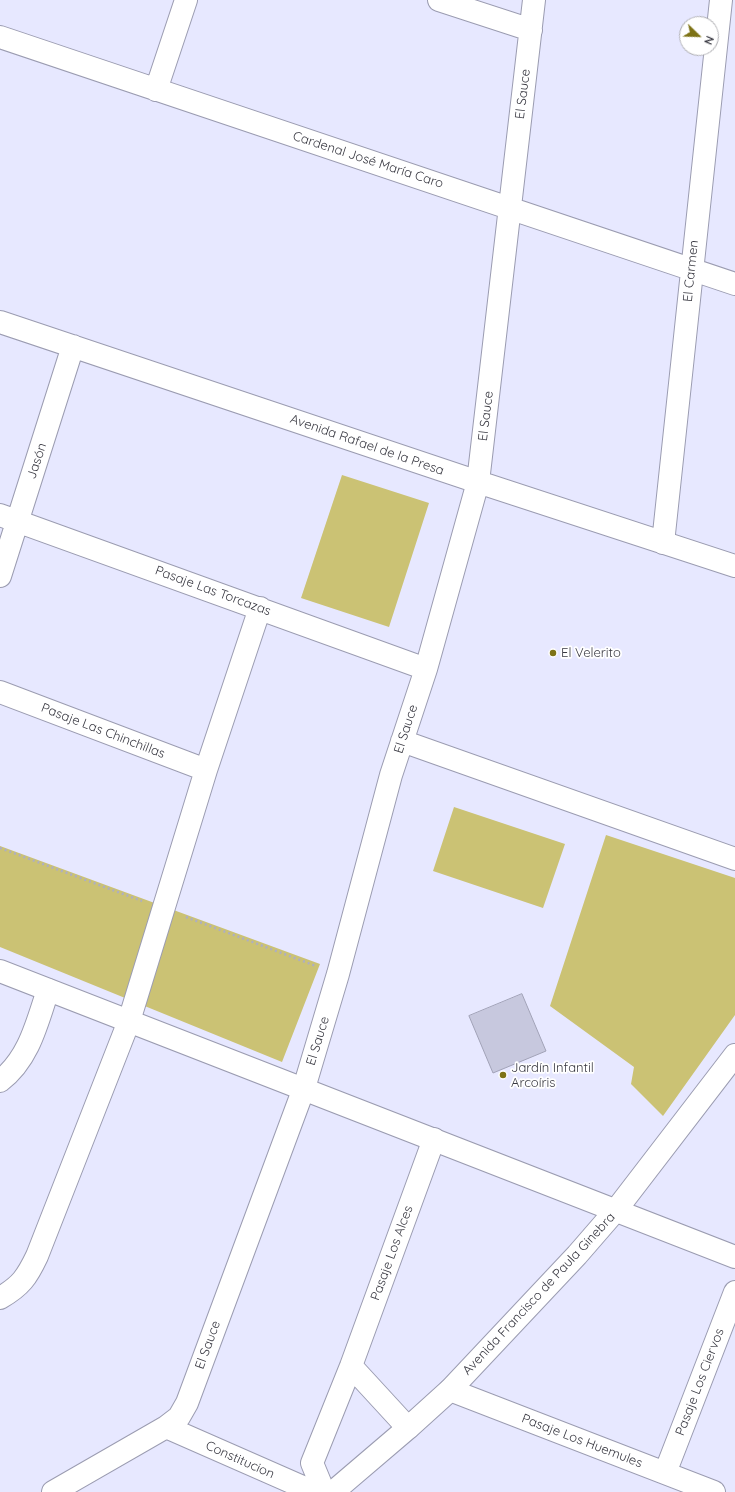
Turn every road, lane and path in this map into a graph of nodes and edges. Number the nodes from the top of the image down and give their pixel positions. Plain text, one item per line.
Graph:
1 (186, 0) edge
2 (439, 0) edge
3 (534, 0) edge
4 (721, 0) edge
5 (531, 30) junction
6 (0, 37) edge
7 (156, 90) junction
8 (510, 208) junction
9 (692, 269) junction
10 (735, 284) edge
11 (0, 322) edge
12 (73, 346) junction
13 (478, 482) junction
14 (9, 518) edge
15 (663, 543) junction
16 (735, 566) edge
17 (0, 576) edge
18 (260, 608) junction
19 (426, 669) junction
20 (0, 692) edge
21 (402, 740) junction
22 (206, 770) junction
23 (735, 859) edge
24 (0, 971) edge
25 (48, 990) junction
26 (129, 1021) junction
27 (735, 1055) edge
28 (0, 1081) edge
29 (304, 1088) junction
30 (434, 1139) junction
31 (616, 1210) junction
32 (735, 1257) edge
33 (735, 1292) edge
34 (0, 1298) edge
35 (351, 1366) junction
36 (450, 1390) junction
37 (166, 1428) junction
38 (408, 1428) junction
39 (665, 1473) junction
40 (53, 1492) edge
41 (314, 1492) edge
42 (324, 1492) edge
43 (333, 1492) edge
44 (714, 1492) edge

1 - 7 street
2 - 5 street
3 - 5 street, El Sauce
4 - 9 street, El Carmen
5 - 8 street, El Sauce
6 - 7 street, Cardenal José María Caro
7 - 8 street, Cardenal José María Caro
8 - 9 street, Cardenal José María Caro
8 - 13 street, El Sauce
9 - 10 street, Cardenal José María Caro
9 - 15 street, El Carmen
11 - 12 street, Avenida Rafael de la Presa
12 - 13 street, Avenida Rafael de la Presa
12 - 14 street, Jasón
13 - 15 street, Avenida Rafael de la Presa
13 - 19 street, El Sauce
14 - 17 street, Jasón
14 - 18 street, Pasaje Las Torcazas
15 - 16 street, Avenida Rafael de la Presa
18 - 19 street, Pasaje Las Torcazas
18 - 22 street
19 - 21 street, El Sauce
20 - 22 street, Pasaje Las Chinchillas
21 - 23 street
21 - 29 street, El Sauce
22 - 26 street
24 - 25 street
25 - 26 street
25 - 28 street
26 - 29 street
26 - 34 street
27 - 31 street, Avenida Francisco de Paula Ginebra
29 - 30 street
29 - 37 street, El Sauce
30 - 31 street
30 - 35 street, Pasaje Los Alces
31 - 32 street
31 - 36 street, Avenida Francisco de Paula Ginebra
33 - 39 street, Pasaje Los Ciervos
35 - 38 street
35 - 42 street, Pasaje Los Alces
36 - 38 street, Avenida Francisco de Paula Ginebra
36 - 39 street, Pasaje Los Huemules
37 - 40 street
37 - 41 street, Constitucion
38 - 43 street, Avenida Francisco de Paula Ginebra
39 - 44 street, Pasaje Los Huemules

